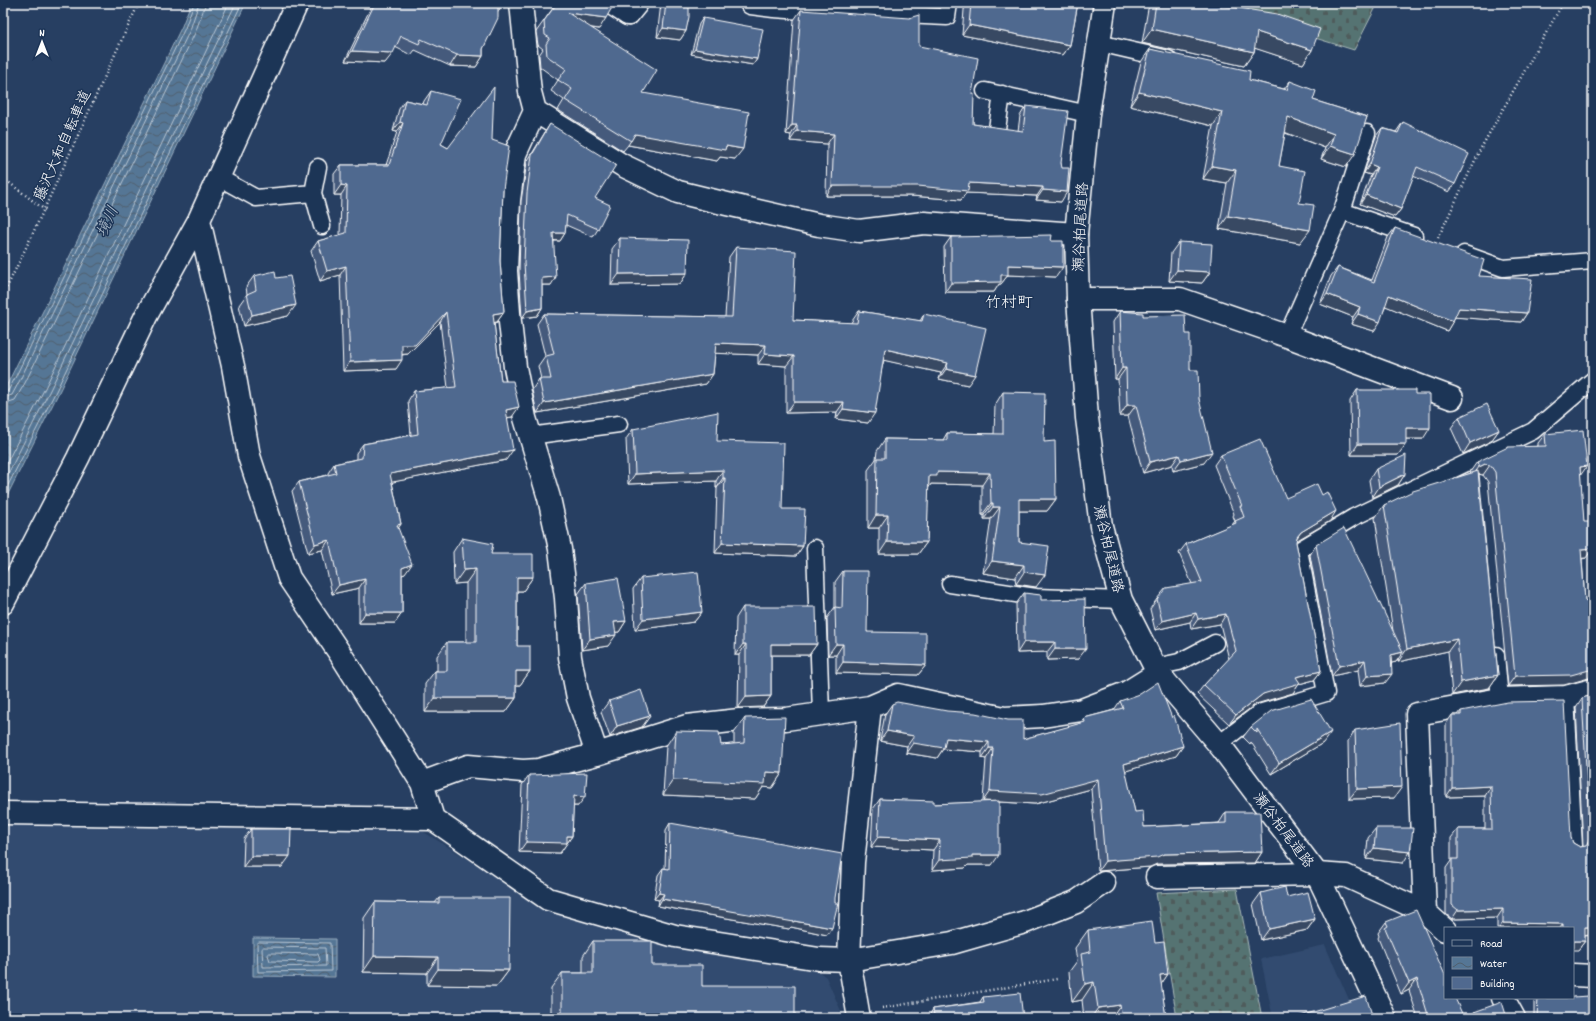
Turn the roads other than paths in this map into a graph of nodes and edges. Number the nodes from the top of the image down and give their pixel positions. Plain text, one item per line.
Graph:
1 (297, 3) edge
2 (521, 3) edge
3 (751, 3) edge
4 (949, 3) edge
5 (1105, 3) edge
6 (903, 15) joint
7 (1099, 43) junction
8 (1181, 61) edge
9 (985, 91) dead end
10 (1002, 94) junction
11 (535, 111) junction
12 (1088, 114) junction
13 (996, 129) edge
14 (1367, 133) edge
15 (318, 167) dead end
16 (218, 177) junction
17 (313, 193) junction
18 (1342, 211) junction
19 (198, 220) junction
20 (322, 226) dead end
21 (1076, 234) junction
22 (1593, 261) edge
23 (1078, 299) junction
24 (1287, 336) junction
25 (1593, 380) edge
26 (1452, 398) dead end
27 (619, 424) dead end
28 (530, 436) junction
29 (815, 548) dead end
30 (950, 584) dead end
31 (1121, 600) junction
32 (3, 603) edge
33 (1494, 637) edge
34 (1215, 643) dead end
35 (1156, 670) junction
36 (1593, 690) edge
37 (1566, 698) junction
38 (1500, 699) junction
39 (870, 707) junction
40 (821, 713) junction
41 (1219, 744) junction
42 (597, 754) junction
43 (422, 783) junction
44 (3, 813) edge
45 (434, 819) junction
46 (1574, 847) edge
47 (1317, 874) junction
48 (1158, 877) dead end
49 (1104, 883) dead end
50 (1425, 912) junction
51 (1444, 929) edge
52 (849, 960) junction
53 (1574, 975) edge
54 (1593, 976) edge
55 (1504, 999) edge
56 (858, 1015) edge
57 (1385, 1018) edge
58 (1514, 1018) edge

1 - 16 street
2 - 11 street
3 - 6 street
4 - 6 lane
5 - 7 street, 瀬谷柏尾道路
7 - 8 lane
7 - 12 street, 瀬谷柏尾道路
9 - 10 lane
10 - 12 lane
10 - 13 lane
11 - 21 street
11 - 28 street
12 - 21 street, 瀬谷柏尾道路
14 - 18 lane
15 - 17 lane
16 - 17 lane
16 - 19 street
17 - 20 lane
18 - 22 lane
18 - 24 lane
19 - 32 street
19 - 43 street
21 - 23 street, 瀬谷柏尾道路
23 - 24 street
23 - 31 street, 瀬谷柏尾道路
24 - 26 street
25 - 41 lane
27 - 28 lane
28 - 42 street
29 - 40 lane
30 - 31 lane
31 - 35 street, 瀬谷柏尾道路
33 - 38 lane
34 - 35 lane
35 - 39 street
35 - 41 street, 瀬谷柏尾道路
36 - 37 street
37 - 38 street
37 - 46 lane
38 - 50 street
39 - 40 street
39 - 52 street
40 - 42 street
41 - 47 street, 瀬谷柏尾道路
42 - 43 street
43 - 45 street
44 - 45 street
45 - 52 street
47 - 48 street
47 - 50 street
47 - 57 street, 瀬谷柏尾道路
49 - 52 street
50 - 51 street
52 - 56 street
53 - 54 street
55 - 58 street

